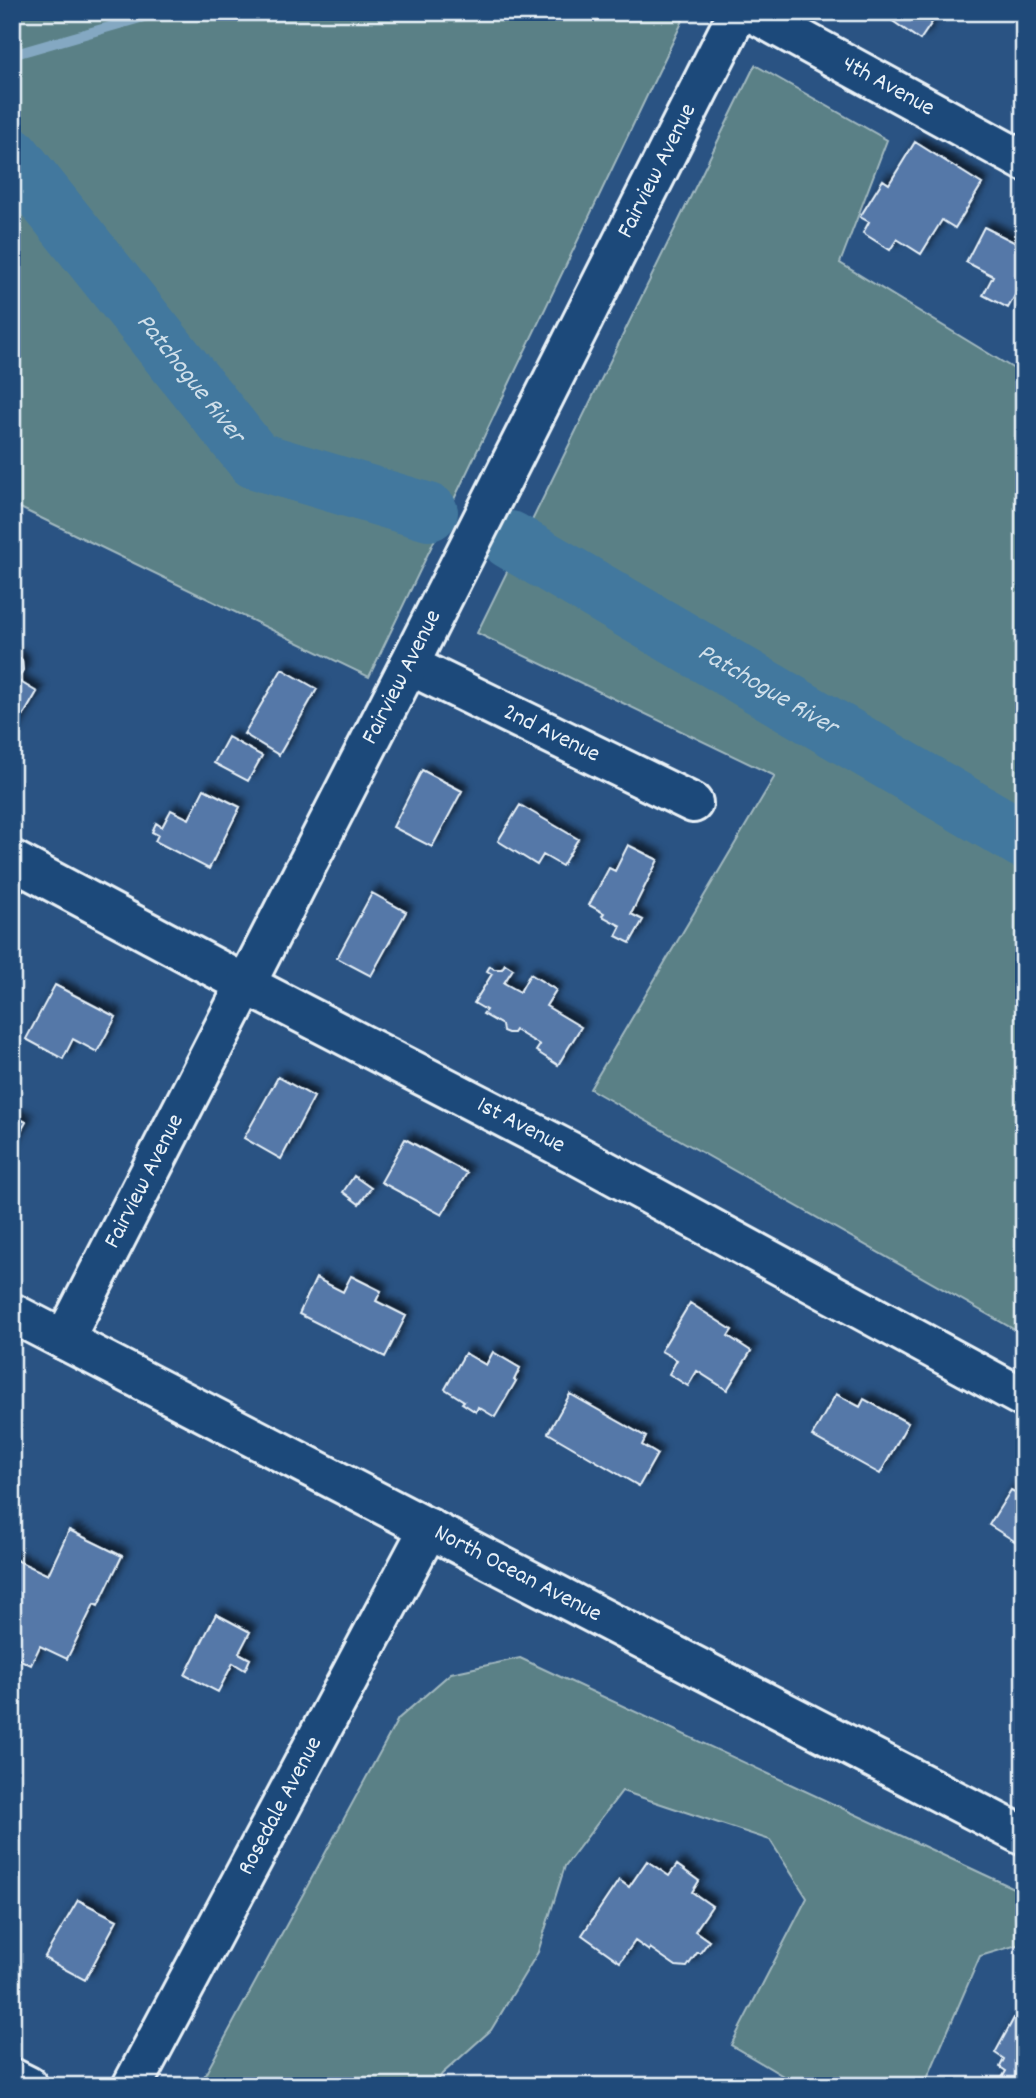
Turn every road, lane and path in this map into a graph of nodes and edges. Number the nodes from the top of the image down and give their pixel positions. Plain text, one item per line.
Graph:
1 (738, 12) edge
2 (751, 12) edge
3 (1024, 161) edge
4 (410, 666) junction
5 (693, 803) dead end
6 (12, 860) edge
7 (247, 985) junction
8 (12, 1313) edge
9 (64, 1340) junction
10 (1024, 1398) edge
11 (429, 1528) junction
12 (1024, 1836) edge
13 (12, 2078) edge
14 (28, 2086) edge
15 (132, 2086) edge

1 - 4 street, Fairview Avenue
2 - 3 street, 4th Avenue
4 - 5 street, 2nd Avenue
4 - 7 street, Fairview Avenue
6 - 7 street, 1st Avenue
7 - 9 street, Fairview Avenue
7 - 10 street, 1st Avenue
8 - 9 street, North Ocean Avenue
9 - 11 street, North Ocean Avenue
11 - 12 street, North Ocean Avenue
11 - 15 street, Rosedale Avenue
13 - 14 street

